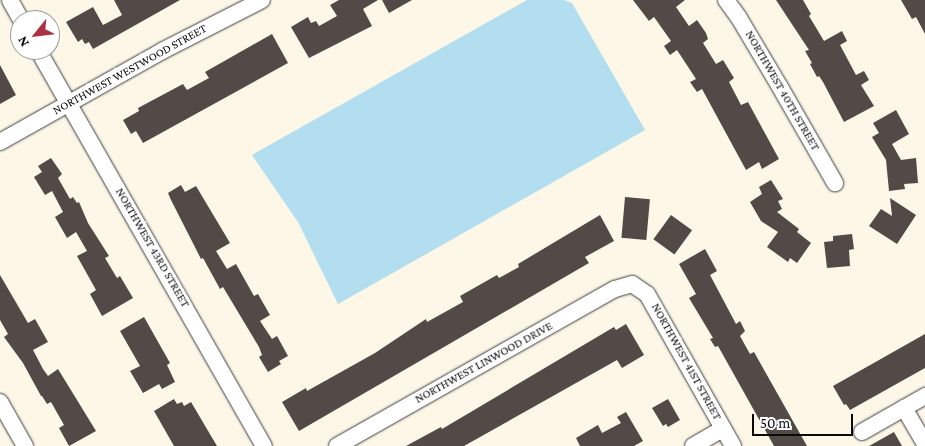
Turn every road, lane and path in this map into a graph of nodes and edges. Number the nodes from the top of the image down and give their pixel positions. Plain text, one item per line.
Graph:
1 (262, 0) edge
2 (726, 0) edge
3 (44, 60) edge
4 (69, 103) junction
5 (0, 142) edge
6 (835, 183) dead end
7 (632, 284) joint
8 (925, 396) edge
9 (0, 402) edge
10 (904, 408) junction
11 (723, 429) junction
12 (862, 432) dead end
13 (925, 444) edge
14 (25, 446) edge
15 (264, 446) edge
16 (337, 446) edge
17 (693, 446) edge
18 (733, 446) edge

1 - 4 street, NORTHWEST WESTWOOD STREET
2 - 6 street, NORTHWEST 40TH STREET
3 - 4 street, NORTHWEST 43RD STREET
4 - 5 street, NORTHWEST WESTWOOD STREET
4 - 15 street, NORTHWEST 43RD STREET
7 - 11 street, NORTHWEST 41ST STREET
7 - 16 street, NORTHWEST LINWOOD DRIVE
8 - 10 street
9 - 14 street
10 - 12 street
10 - 13 street
11 - 17 street
11 - 18 street, NORTHWEST 41ST STREET

